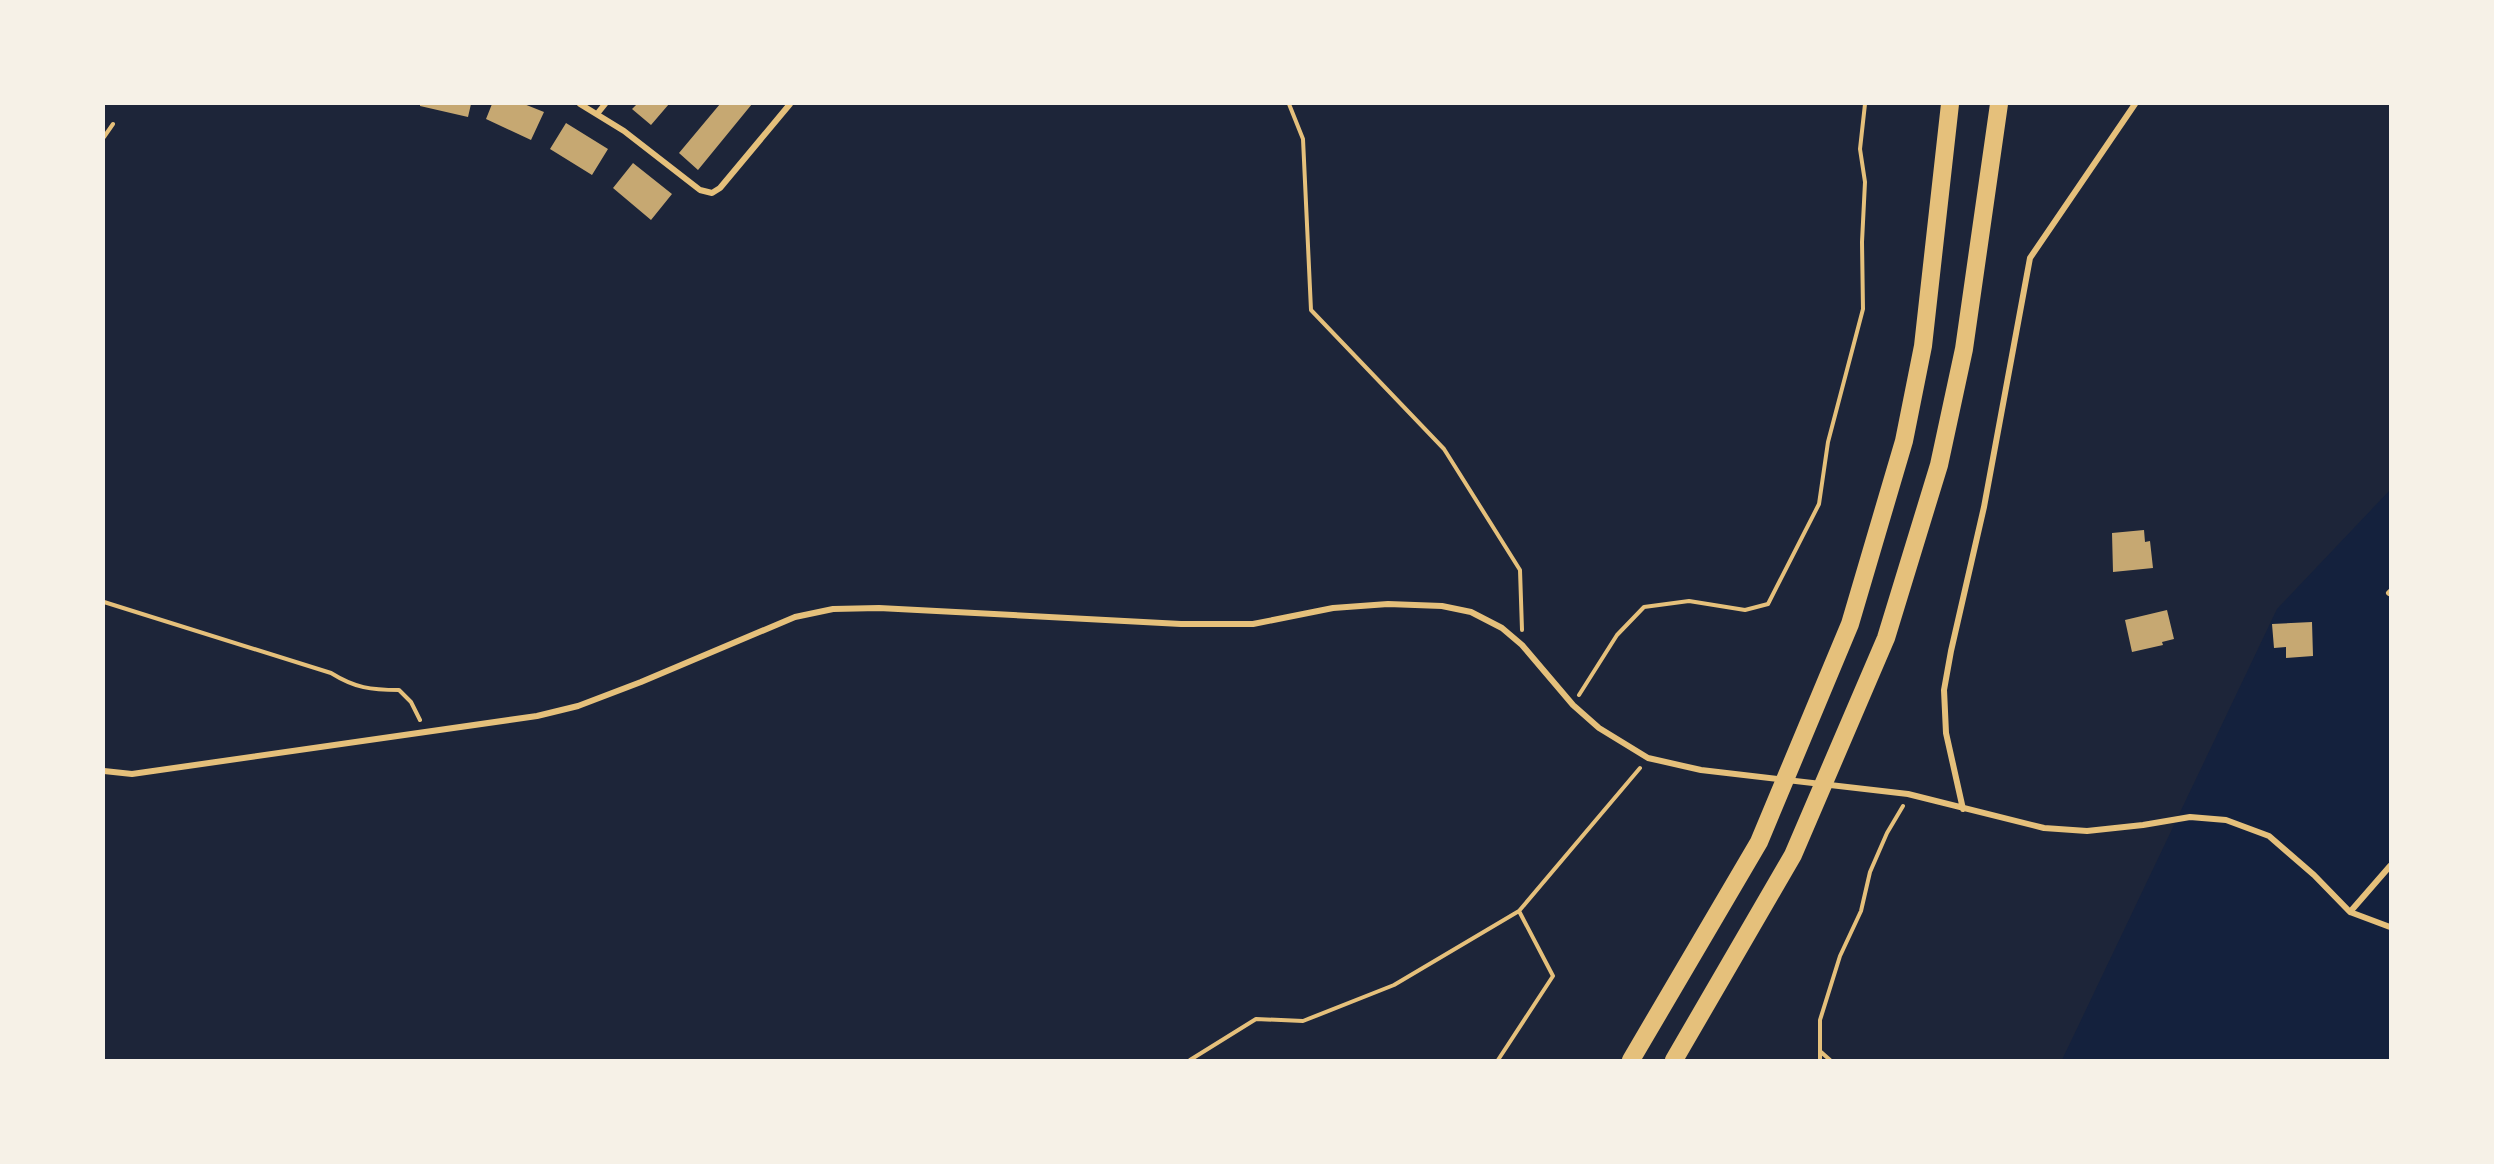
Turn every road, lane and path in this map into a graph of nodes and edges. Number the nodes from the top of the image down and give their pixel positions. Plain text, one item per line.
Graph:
1 (580, 104) edge
2 (605, 104) edge
3 (790, 104) edge
4 (1289, 104) edge
5 (1865, 104) edge
6 (1950, 104) edge
7 (1999, 104) edge
8 (2135, 104) edge
9 (597, 114) junction
10 (113, 124) dead end
11 (104, 137) edge
12 (104, 602) edge
13 (1522, 645) junction
14 (1573, 705) junction
15 (425, 732) junction
16 (1648, 758) junction
17 (104, 771) edge
18 (1909, 795) junction
19 (1963, 809) junction
20 (2391, 866) edge
21 (1519, 911) junction
22 (2350, 912) junction
23 (2391, 927) edge
24 (1820, 1052) junction
25 (1190, 1060) edge
26 (1497, 1060) edge
27 (1631, 1060) edge
28 (1674, 1060) edge
29 (1820, 1060) edge
30 (1830, 1060) edge

1 - 9 street
2 - 9 street
3 - 9 street
4 - 13 path
5 - 14 path
6 - 27 highway
7 - 28 highway
8 - 19 street
10 - 11 path
12 - 15 path
13 - 14 street
13 - 15 street
14 - 16 street
15 - 17 street
16 - 18 street
16 - 21 path
18 - 19 street
18 - 24 path
19 - 22 street
20 - 22 street
21 - 25 path
21 - 26 path
22 - 23 street
24 - 29 path
24 - 30 path

